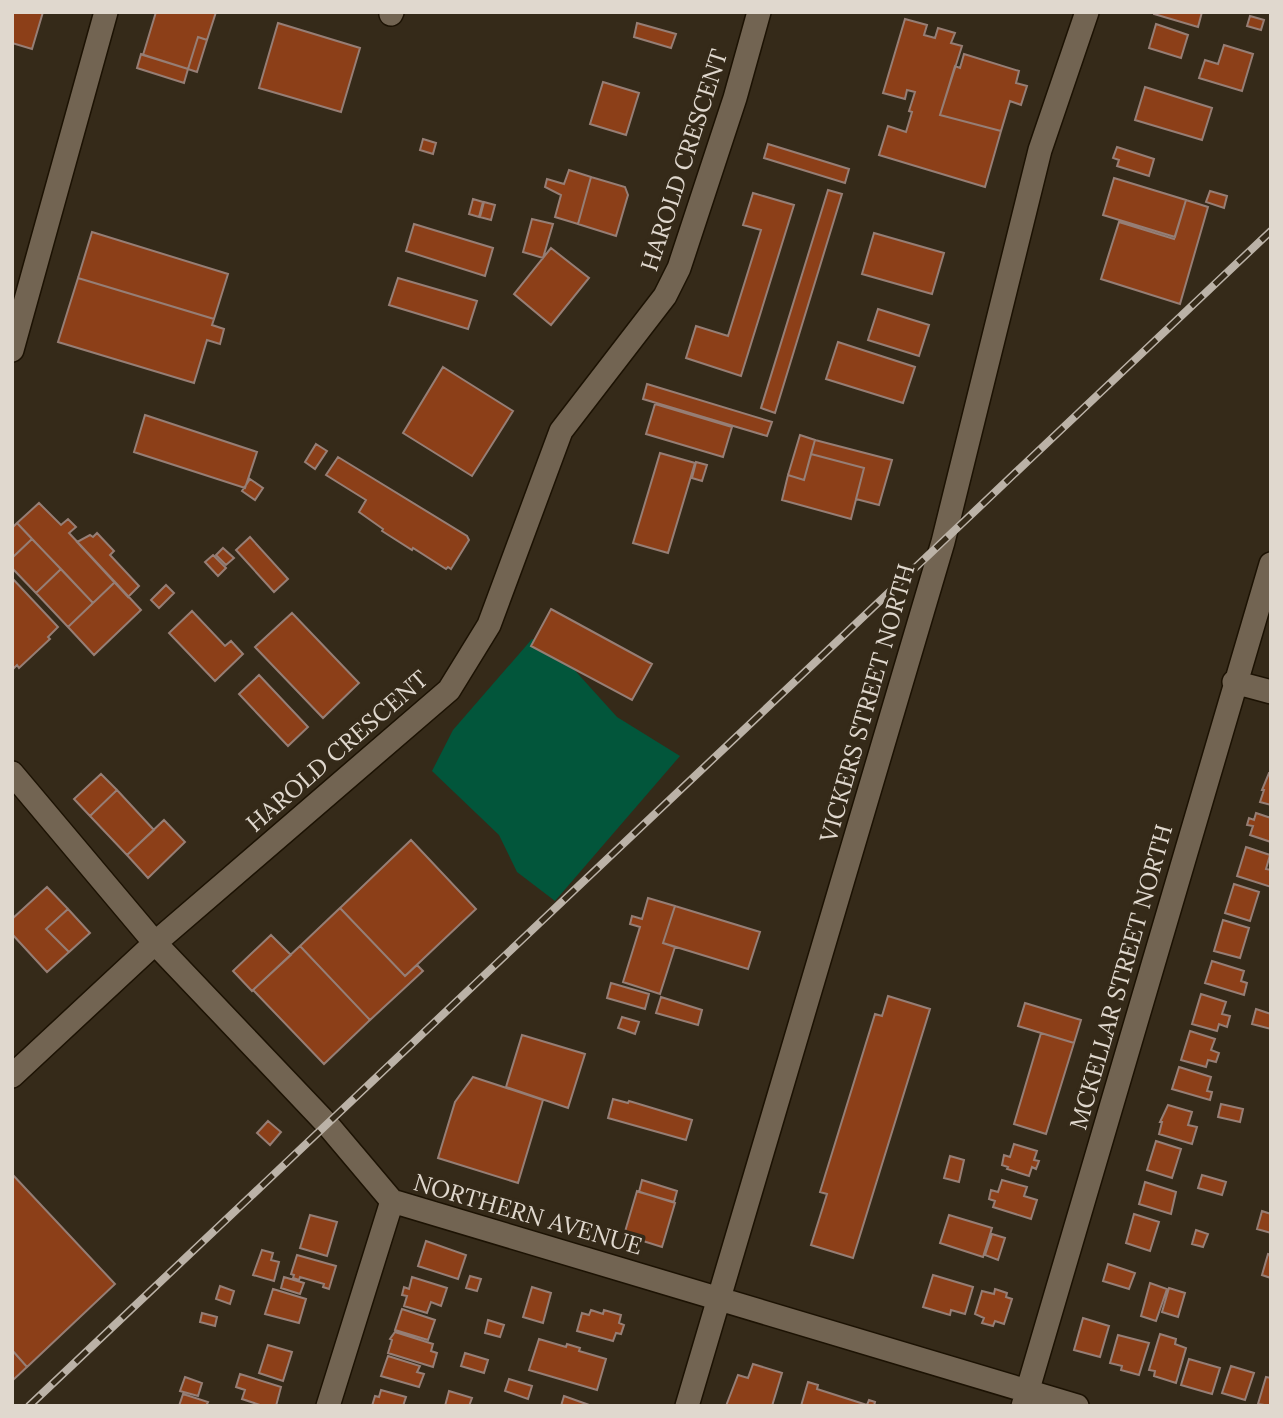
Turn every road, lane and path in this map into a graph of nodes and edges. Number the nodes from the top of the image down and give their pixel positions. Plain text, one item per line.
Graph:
1 (106, 12) edge
2 (759, 12) edge
3 (1087, 12) edge
4 (12, 350) edge
5 (1271, 564) edge
6 (1234, 682) junction
7 (1271, 692) edge
8 (12, 773) edge
9 (155, 943) junction
10 (12, 1076) edge
11 (392, 1201) junction
12 (719, 1297) junction
13 (1025, 1398) edge
14 (328, 1406) edge
15 (687, 1406) edge
16 (1077, 1406) edge

1 - 4 street
2 - 9 street, HAROLD CRESCENT
3 - 12 street, VICKERS STREET NORTH
5 - 6 street, MCKELLAR STREET NORTH
6 - 7 street
6 - 13 street, MCKELLAR STREET NORTH
8 - 9 street, NORTHERN AVENUE
9 - 10 street, HAROLD CRESCENT
9 - 11 street, NORTHERN AVENUE
11 - 12 street, NORTHERN AVENUE
11 - 14 street
12 - 13 street, NORTHERN AVENUE
12 - 15 street, VICKERS STREET NORTH
13 - 16 street, NORTHERN AVENUE

